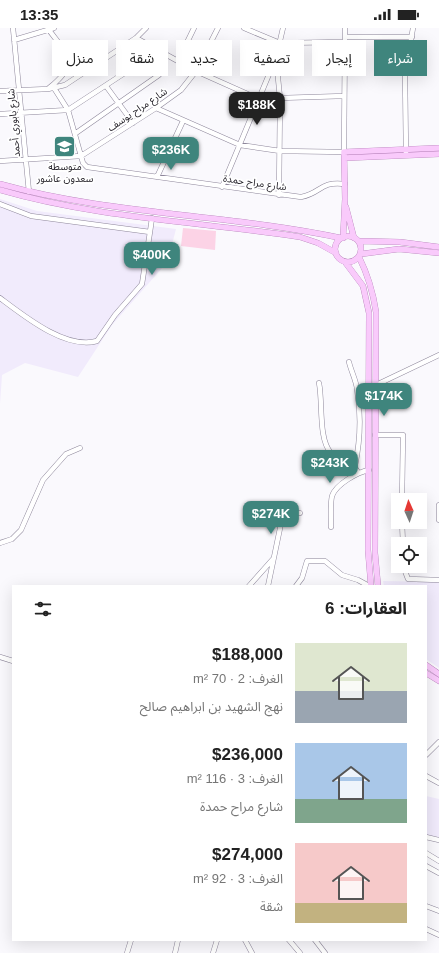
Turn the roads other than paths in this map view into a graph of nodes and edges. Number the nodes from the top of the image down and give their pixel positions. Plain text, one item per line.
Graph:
1 (146, 28) edge
2 (194, 28) edge
3 (218, 28) edge
4 (244, 28) edge
5 (283, 28) edge
6 (345, 28) edge
7 (413, 28) edge
8 (12, 29) edge
9 (51, 29) edge
10 (412, 37) junction
11 (136, 38) junction
12 (14, 40) junction
13 (188, 40) edge
14 (212, 40) edge
15 (273, 40) edge
16 (281, 40) edge
17 (345, 40) joint
18 (176, 60) edge
19 (192, 76) edge
20 (207, 76) edge
21 (269, 76) edge
22 (278, 76) edge
23 (344, 76) edge
24 (106, 86) junction
25 (54, 88) junction
26 (19, 89) junction
27 (48, 89) junction
28 (0, 91) edge
29 (344, 96) junction
30 (280, 98) junction
31 (259, 99) junction
32 (118, 104) junction
33 (156, 108) junction
34 (68, 110) junction
35 (20, 113) junction
36 (0, 114) edge
37 (183, 121) junction
38 (133, 123) junction
39 (76, 133) junction
40 (240, 145) junction
41 (439, 148) edge
42 (280, 151) junction
43 (406, 152) junction
44 (439, 154) edge
45 (344, 155) junction
46 (81, 156) junction
47 (26, 160) junction
48 (0, 161) edge
49 (157, 177) junction
50 (0, 184) edge
51 (345, 184) junction
52 (222, 187) junction
53 (0, 190) edge
54 (29, 192) junction
55 (280, 195) junction
56 (345, 199) junction
57 (0, 204) edge
58 (152, 218) junction
59 (150, 232) junction
60 (342, 238) junction
61 (356, 239) junction
62 (439, 247) edge
63 (439, 253) edge
64 (336, 254) junction
65 (360, 255) junction
66 (344, 262) junction
67 (0, 298) edge
68 (439, 354) edge
69 (349, 362) dead end
70 (319, 383) dead end
71 (376, 385) junction
72 (375, 435) junction
73 (80, 448) dead end
74 (354, 466) junction
75 (369, 470) junction
76 (358, 472) junction
77 (402, 493) edge
78 (439, 505) edge
79 (300, 513) dead end
80 (439, 520) edge
81 (330, 527) dead end
82 (0, 543) edge
83 (274, 558) junction
84 (406, 573) edge
85 (439, 580) edge
86 (250, 585) edge
87 (268, 585) edge
88 (297, 585) edge
89 (368, 585) edge
90 (370, 585) edge
91 (378, 585) edge
92 (0, 658) edge
93 (12, 661) edge
94 (427, 666) edge
95 (427, 674) edge
96 (439, 674) edge
97 (439, 682) edge
98 (439, 742) edge
99 (427, 754) edge
100 (427, 777) edge
101 (439, 783) edge
102 (427, 837) edge
103 (439, 840) edge
104 (427, 855) edge
105 (439, 861) edge
106 (427, 867) edge
107 (439, 873) edge
108 (427, 906) edge
109 (439, 911) edge
110 (427, 930) edge
111 (439, 935) edge
112 (131, 941) edge
113 (178, 941) edge
114 (217, 941) edge
115 (245, 941) edge
116 (290, 941) edge
117 (316, 941) edge
118 (127, 953) edge
119 (175, 953) edge
120 (213, 953) edge
121 (252, 953) edge
122 (300, 953) edge
123 (325, 953) edge

1 - 11 street
2 - 13 street
3 - 14 street, شارع مراح يوسف
4 - 15 street
5 - 16 street
6 - 17 street
7 - 10 street
8 - 12 street, شارع بابوري أحمد
9 - 12 street
9 - 27 street
10 - 17 street
10 - 43 street
11 - 18 street
11 - 25 street
12 - 26 street, شارع بابوري أحمد
19 - 33 street, شارع مراح يوسف
20 - 31 street
21 - 31 street
22 - 30 street
23 - 29 street
24 - 32 street
24 - 32 street
24 - 34 street
25 - 27 street
25 - 34 street
26 - 27 street
26 - 28 street
26 - 35 street, شارع بابوري أحمد
29 - 30 street
29 - 45 street
30 - 42 street
31 - 40 street
32 - 38 street
32 - 39 street
33 - 37 street
33 - 38 street, شارع مراح يوسف
34 - 35 street
34 - 39 street
35 - 36 street
35 - 47 street, شارع بابوري أحمد
37 - 40 street
37 - 49 street
38 - 46 street, شارع مراح يوسف
39 - 46 street
40 - 42 street
40 - 52 street
41 - 43 main road
42 - 45 street
42 - 55 street
43 - 44 main road
43 - 45 main road
45 - 51 main road
46 - 47 street
46 - 49 street, شارع مراح حمدة
47 - 48 street
47 - 54 street, شارع بابوري أحمد
49 - 52 street, شارع مراح حمدة
50 - 54 main road
51 - 55 street, شارع مراح حمدة
51 - 56 main road
52 - 55 street, شارع مراح حمدة
53 - 58 main road
54 - 60 main road
56 - 60 main road
56 - 61 main road
57 - 59 street
58 - 59 street
58 - 64 main road
59 - 67 street
60 - 61 main road
60 - 64 main road
61 - 62 main road
61 - 65 main road
63 - 65 main road
64 - 66 main road
65 - 66 main road
65 - 71 main road
66 - 75 main road
68 - 71 street
69 - 74 street
70 - 74 street
71 - 72 main road
72 - 77 street
72 - 91 main road
73 - 82 street
74 - 76 street
75 - 76 street
75 - 90 main road
76 - 81 street
78 - 80 street
79 - 83 street
83 - 86 street
83 - 87 street
84 - 85 street
88 - 89 street
92 - 93 street
94 - 96 main road
95 - 97 main road
98 - 99 street
100 - 101 street
102 - 103 street
104 - 105 street
106 - 107 street
108 - 109 street
110 - 111 street
112 - 118 street
113 - 119 street
114 - 120 street
115 - 121 street
116 - 122 street
117 - 123 street

